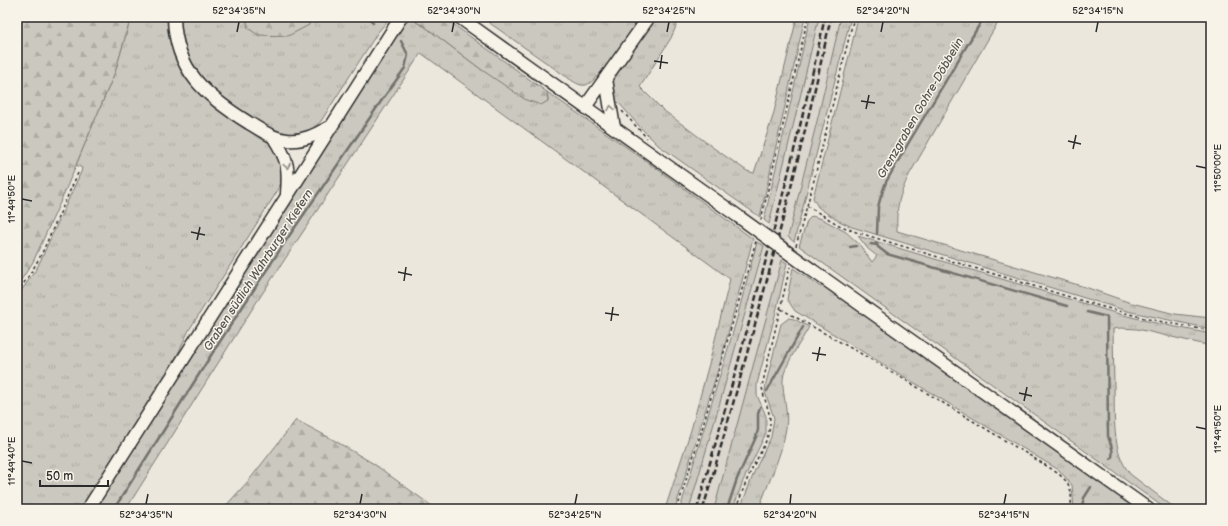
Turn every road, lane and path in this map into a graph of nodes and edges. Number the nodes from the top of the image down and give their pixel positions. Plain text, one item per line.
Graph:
1 (174, 17) edge
2 (400, 17) edge
3 (459, 17) edge
4 (649, 17) edge
5 (808, 17) edge
6 (606, 79) junction
7 (585, 108) junction
8 (330, 127) junction
9 (614, 128) junction
10 (274, 138) junction
11 (78, 173) dead end
12 (287, 196) junction
13 (807, 206) dead end
14 (760, 225) dead end
15 (756, 240) dead end
16 (17, 293) edge
17 (781, 309) dead end
18 (1211, 331) edge
19 (88, 509) edge
20 (677, 509) edge
21 (1071, 509) edge
22 (1148, 509) edge

1 - 10 main road
2 - 8 main road
3 - 7 main road
4 - 6 main road
5 - 14 path
6 - 7 main road
9 -> 6 main road
7 - 9 main road
8 - 10 main road
8 - 12 main road
9 - 22 main road, bridge
10 -> 12 main road
11 - 16 path
12 - 19 main road
13 - 18 path
15 - 20 path
17 - 21 path

